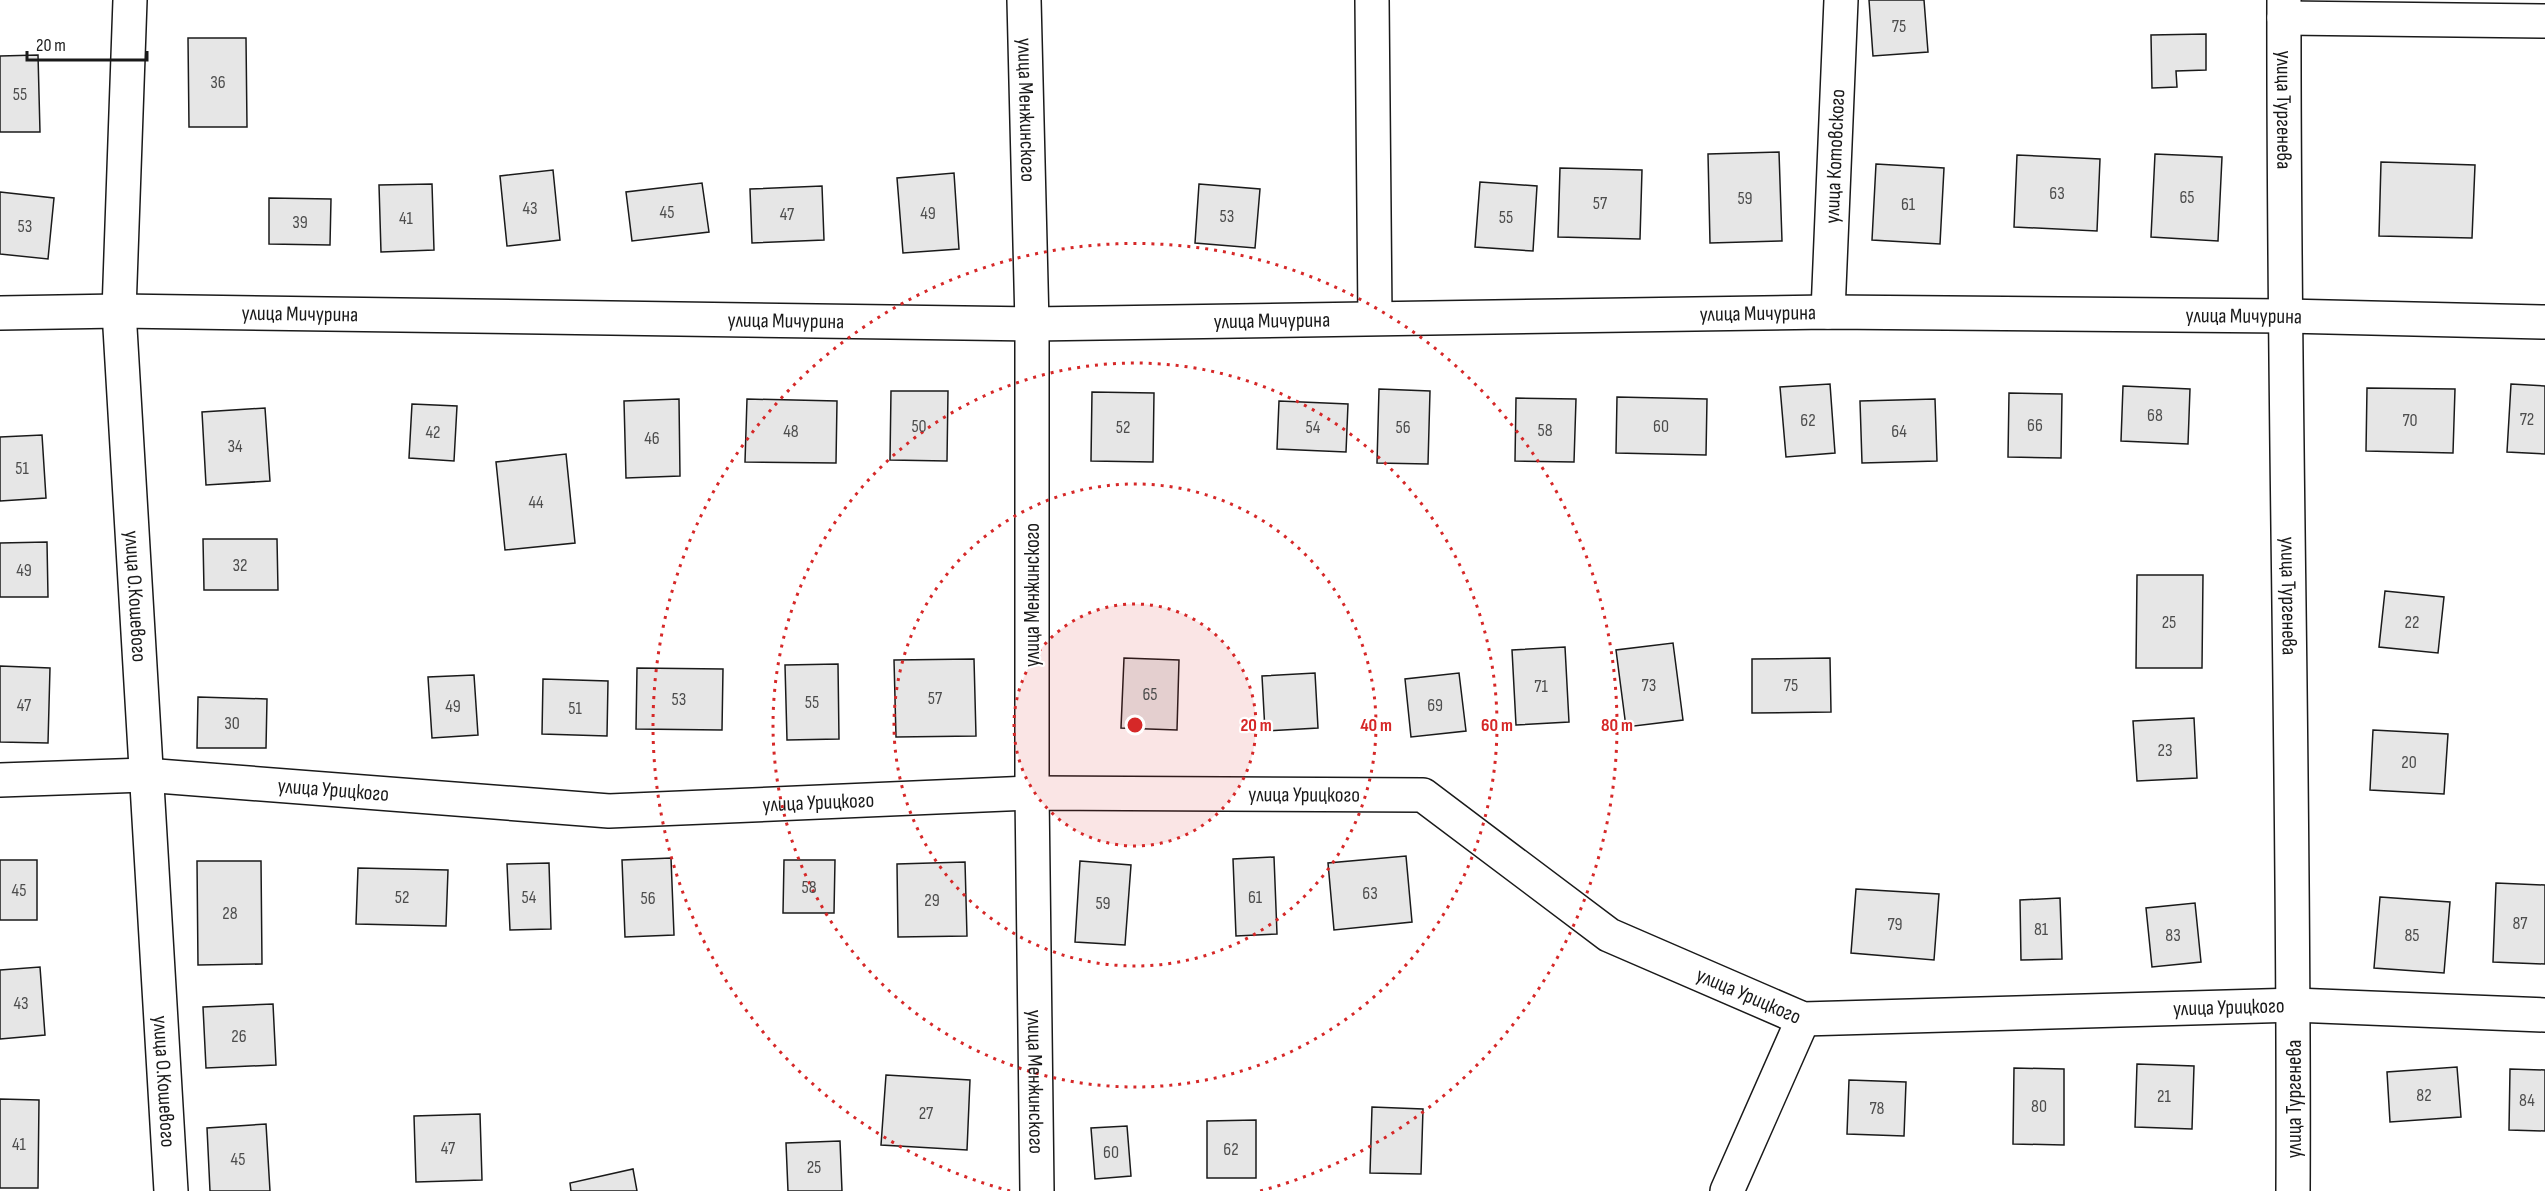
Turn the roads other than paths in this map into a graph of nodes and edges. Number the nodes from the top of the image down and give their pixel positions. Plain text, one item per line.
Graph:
1 (130, 0) edge
2 (1024, 0) edge
3 (1372, 0) edge
4 (1841, 0) edge
5 (2284, 9) edge
6 (2545, 21) edge
7 (119, 311) junction
8 (1828, 312) junction
9 (0, 313) edge
10 (2284, 316) junction
11 (1375, 318) junction
12 (2545, 322) edge
13 (1032, 324) junction
14 (145, 775) junction
15 (0, 780) edge
16 (1032, 793) junction
17 (2294, 1005) junction
18 (2545, 1015) edge
19 (1803, 1019) junction
20 (171, 1191) edge
21 (1037, 1191) edge
22 (1727, 1191) edge
23 (2293, 1191) edge

1 - 7 street, улица О.Кошевого
2 - 13 street, улица Менжинского
3 - 11 street
4 - 8 street, улица Котовского
5 - 6 street
5 - 10 street, улица Тургенева
7 - 9 street, улица Мичурина
7 - 13 street, улица Мичурина
7 - 14 street, улица О.Кошевого
8 - 10 street, улица Мичурина
8 - 11 street, улица Мичурина
10 - 12 street, улица Мичурина
10 - 17 street, улица Тургенева
11 - 13 street, улица Мичурина
13 - 16 street, улица Менжинского
14 - 15 street, улица Урицкого
14 - 16 street, улица Урицкого
14 - 20 street, улица О.Кошевого
16 - 19 street, улица Урицкого
16 - 21 street, улица Менжинского
17 - 18 street, улица Урицкого
17 - 19 street, улица Урицкого
17 - 23 street, улица Тургенева
19 - 22 street

